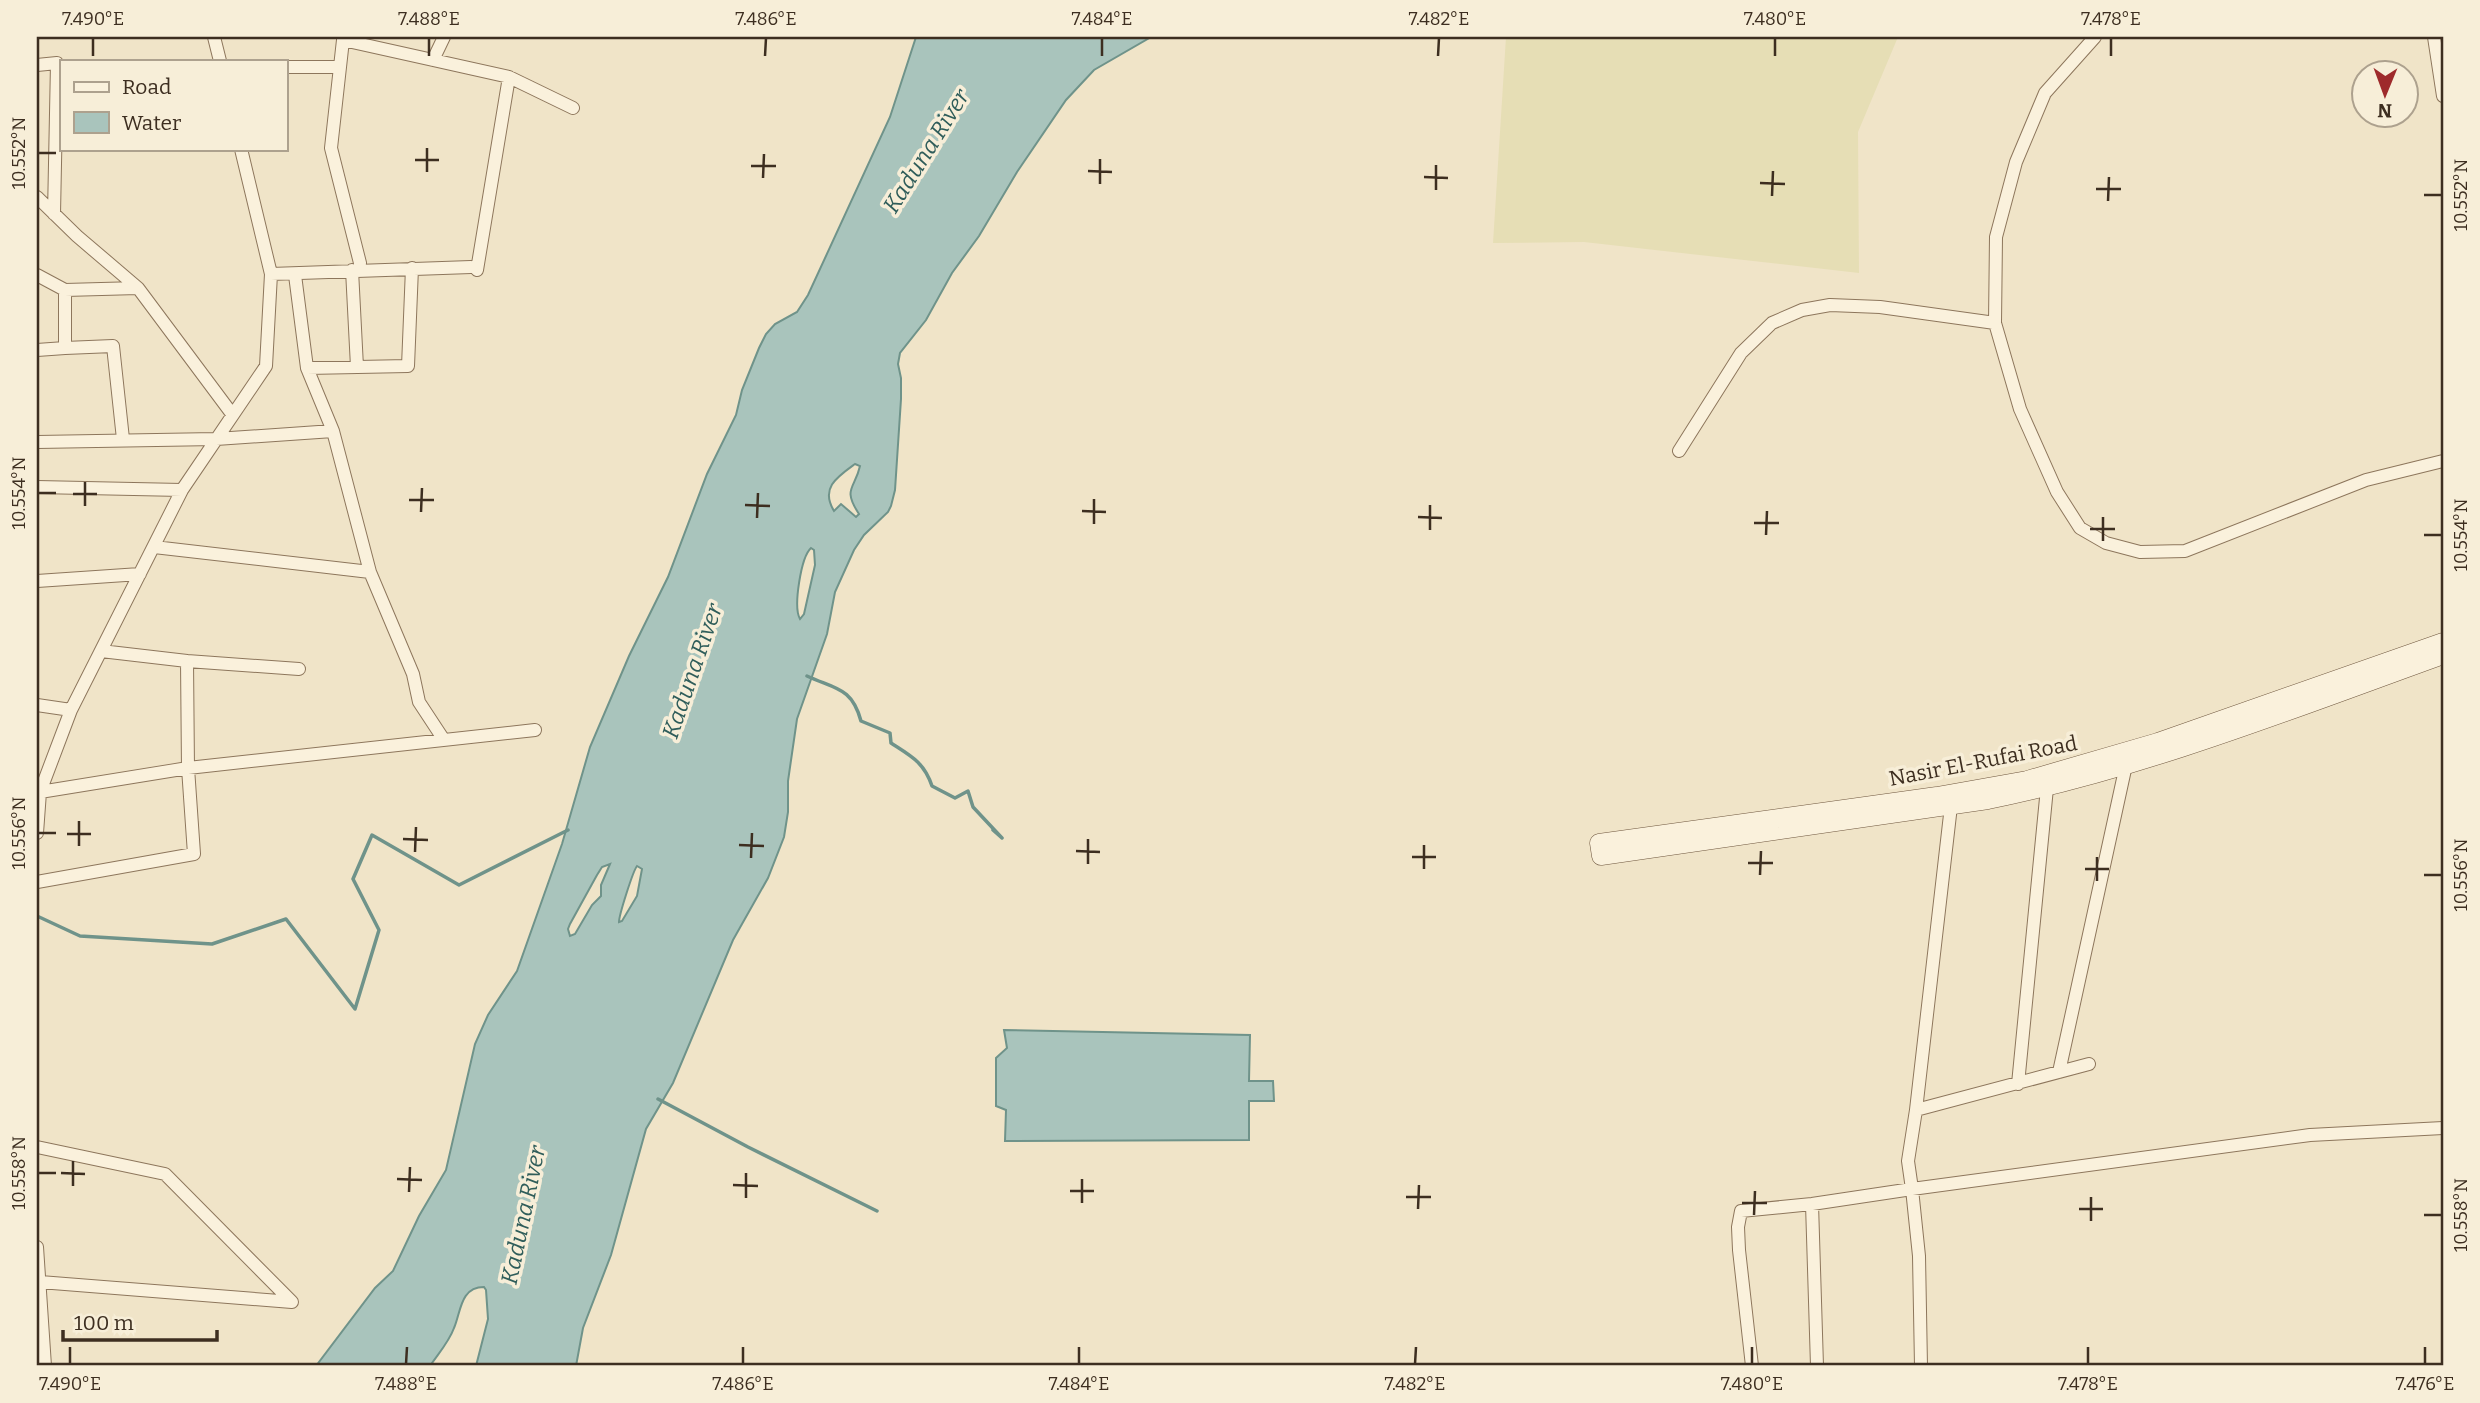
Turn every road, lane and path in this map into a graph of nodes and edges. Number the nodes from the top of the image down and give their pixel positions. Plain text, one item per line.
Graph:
1 (214, 37) edge
2 (444, 37) edge
3 (2095, 37) edge
4 (2434, 37) edge
5 (220, 60) edge
6 (433, 60) junction
7 (37, 65) edge
8 (287, 67) edge
9 (340, 67) junction
10 (509, 77) junction
11 (2443, 96) edge
12 (573, 108) dead end
13 (241, 150) edge
14 (37, 197) edge
15 (54, 214) junction
16 (356, 266) junction
17 (412, 268) junction
18 (271, 274) junction
19 (37, 275) edge
20 (295, 275) junction
21 (138, 288) junction
22 (65, 290) junction
23 (1995, 323) junction
24 (65, 348) junction
25 (37, 350) edge
26 (357, 367) junction
27 (307, 368) junction
28 (232, 414) junction
29 (333, 430) junction
30 (123, 439) junction
31 (216, 439) junction
32 (37, 442) edge
33 (1679, 451) dead end
34 (2443, 461) edge
35 (37, 488) edge
36 (183, 490) junction
37 (153, 547) junction
38 (370, 572) junction
39 (140, 574) junction
40 (37, 581) edge
41 (2443, 642) edge
42 (101, 651) junction
43 (2443, 655) edge
44 (187, 660) junction
45 (299, 669) dead end
46 (37, 705) edge
47 (2285, 705) junction
48 (71, 710) junction
49 (535, 730) dead end
50 (444, 740) junction
51 (2126, 765) junction
52 (188, 768) junction
53 (2047, 788) junction
54 (40, 792) junction
55 (1951, 806) junction
56 (1781, 824) junction
57 (37, 833) edge
58 (1599, 843) dead end
59 (37, 882) edge
60 (2089, 1064) dead end
61 (2059, 1072) junction
62 (2018, 1084) junction
63 (1916, 1110) junction
64 (2443, 1128) edge
65 (37, 1147) edge
66 (1912, 1189) junction
67 (1812, 1204) junction
68 (37, 1247) edge
69 (39, 1279) edge
70 (45, 1366) edge
71 (1752, 1366) edge
72 (1817, 1366) edge
73 (1921, 1366) edge

1 - 5 street
2 - 6 street
3 - 23 street
4 - 11 street
6 - 9 street
6 - 10 street
7 - 15 street
8 - 9 street
9 - 16 street
10 - 12 street
10 - 17 street
13 - 18 street
14 - 15 street
15 - 21 street
16 - 17 street
16 - 20 street
16 - 26 street
17 - 26 street
18 - 20 street
18 - 28 street
19 - 22 street
20 - 27 street
21 - 22 street
21 - 28 street
22 - 24 street
23 - 33 street
23 - 34 street
24 - 25 street
24 - 30 street
26 - 27 street
27 - 29 street
28 - 31 street
29 - 31 street
29 - 38 street
30 - 31 street
30 - 32 street
31 - 36 street
35 - 36 street
36 - 37 street
37 - 38 street
37 - 39 street
38 - 50 street
39 - 40 street
39 - 42 street
41 - 47 main road, Nasir El-Rufai Road
42 - 44 street
42 - 48 street
43 - 47 main road, Nasir El-Rufai Road
44 - 45 street
44 - 52 street
46 - 48 street
47 - 51 main road, Nasir El-Rufai Road
47 - 56 main road, Nasir El-Rufai Road
48 - 54 street
49 - 50 street
50 - 52 street
51 - 53 main road, Nasir El-Rufai Road
51 - 61 street
52 - 54 street
52 - 59 street
53 - 55 main road, Nasir El-Rufai Road
53 - 62 street
54 - 57 street
55 - 56 main road, Nasir El-Rufai Road
55 - 63 street
56 - 58 main road
60 - 61 street
61 - 62 street
62 - 63 street
63 - 66 street
64 - 66 street
65 - 69 street
66 - 67 street
66 - 73 street
67 - 71 street
67 - 72 street
68 - 69 street
69 - 70 street

